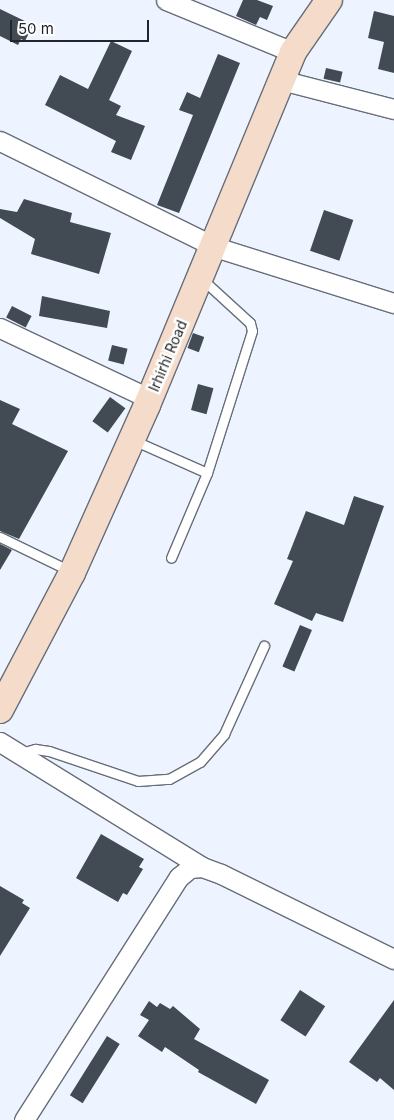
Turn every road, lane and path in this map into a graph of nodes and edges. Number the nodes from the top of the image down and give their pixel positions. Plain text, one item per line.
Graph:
1 (166, 0) edge
2 (329, 0) edge
3 (292, 52) junction
4 (281, 80) junction
5 (394, 108) edge
6 (0, 141) edge
7 (215, 247) junction
8 (201, 279) junction
9 (394, 303) edge
10 (0, 328) edge
11 (150, 399) junction
12 (132, 440) junction
13 (207, 473) junction
14 (0, 537) edge
15 (170, 558) dead end
16 (72, 572) junction
17 (264, 646) dead end
18 (0, 710) edge
19 (0, 742) edge
20 (21, 753) junction
21 (202, 867) junction
22 (394, 959) edge
23 (24, 1120) edge

1 - 3 street
2 - 3 street, Irhirhi Road
3 - 4 street, Irhirhi Road
4 - 5 street
4 - 7 street, Irhirhi Road
6 - 7 street
7 - 8 street, Irhirhi Road
7 - 9 street
8 - 11 street, Irhirhi Road
8 - 13 lane
10 - 11 street
11 - 12 street, Irhirhi Road
12 - 13 lane
12 - 16 street, Irhirhi Road
13 - 15 lane
14 - 16 lane
16 - 18 street, Irhirhi Road
17 - 20 lane
19 - 20 street
20 - 21 street
21 - 22 street
21 - 23 street

